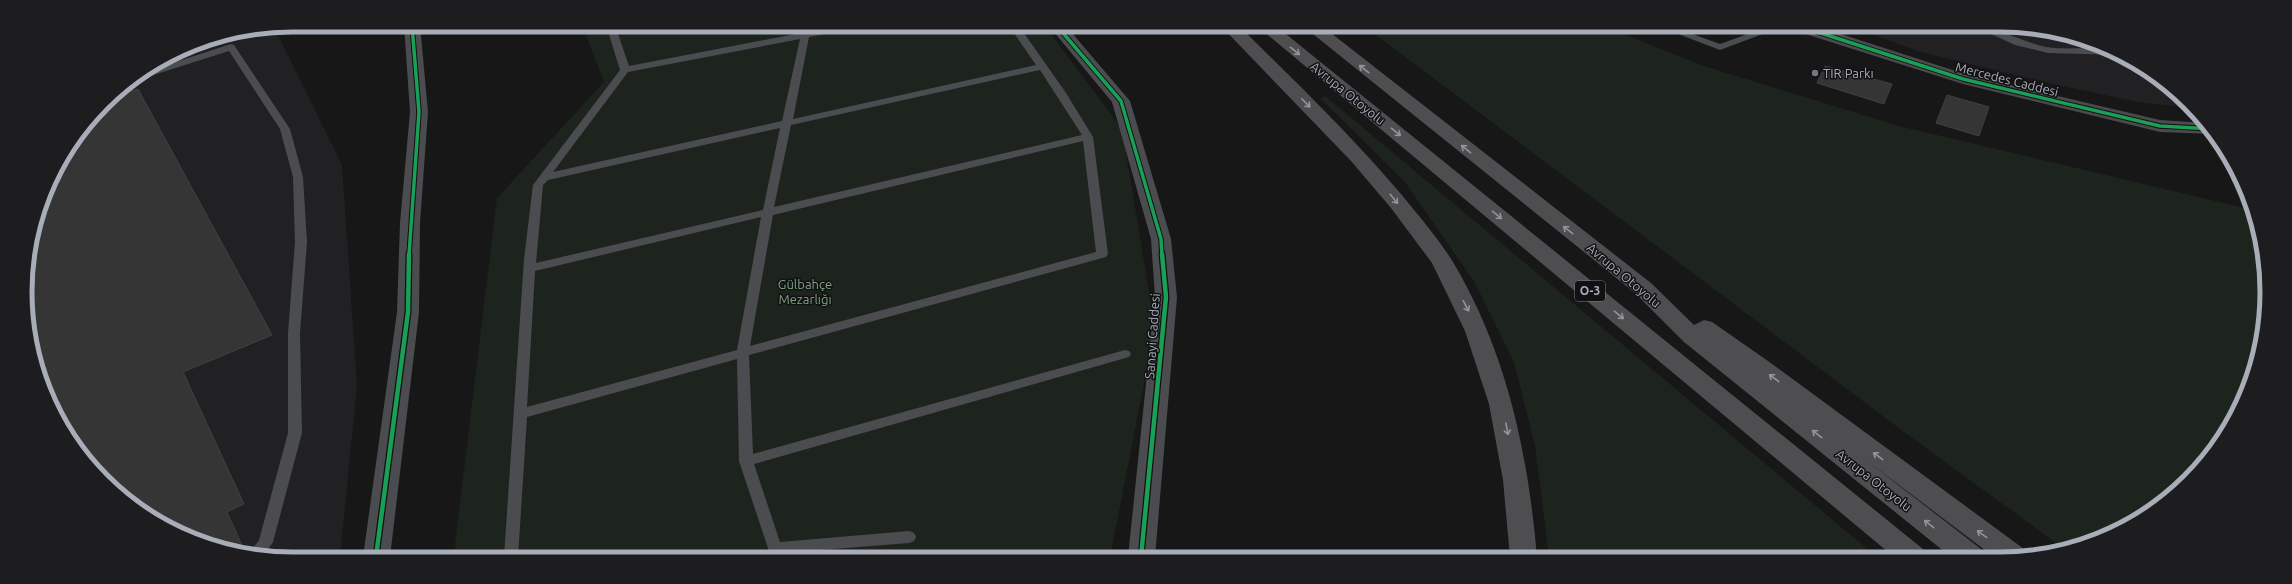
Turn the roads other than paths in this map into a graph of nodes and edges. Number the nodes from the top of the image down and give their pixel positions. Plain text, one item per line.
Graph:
1 (413, 32) edge
2 (612, 32) edge
3 (797, 32) edge
4 (806, 32) edge
5 (1018, 32) edge
6 (1062, 32) edge
7 (1235, 32) edge
8 (1272, 32) edge
9 (1318, 32) edge
10 (1679, 32) edge
11 (1761, 32) edge
12 (1818, 32) edge
13 (1992, 32) edge
14 (2100, 52) edge
15 (1043, 66) junction
16 (624, 70) junction
17 (155, 72) edge
18 (788, 122) junction
19 (2201, 128) edge
20 (1088, 137) junction
21 (545, 177) junction
22 (767, 212) junction
23 (530, 268) junction
24 (1643, 288) junction
25 (743, 352) junction
26 (1125, 354) dead end
27 (520, 414) junction
28 (746, 461) junction
29 (909, 537) dead end
30 (260, 550) edge
31 (377, 552) edge
32 (511, 552) edge
33 (777, 552) edge
34 (1141, 552) edge
35 (1524, 552) edge
36 (1907, 552) edge
37 (1965, 552) edge
38 (2007, 552) edge

1 - 31 street
2 - 16 lane
3 - 16 lane
4 - 18 lane
5 - 15 lane
6 - 34 street, Sanayi Caddesi
7 -> 35 highway
8 -> 36 highway, Avrupa Otoyolu / O-3
24 -> 9 highway, Avrupa Otoyolu / O-3
10 - 11 lane
12 - 19 street, Mercedes Caddesi
13 - 14 lane
15 - 18 lane
15 - 20 lane
16 - 21 lane
17 - 30 lane
18 - 21 lane
18 - 22 lane
20 - 22 lane
20 - 25 lane
21 - 23 lane
22 - 23 lane
22 - 25 lane
23 - 27 lane
37 -> 24 highway, Avrupa Otoyolu / O-3
38 -> 24 highway
25 - 27 lane
25 - 28 lane
26 - 28 lane
27 - 32 lane
28 - 33 lane
29 - 33 lane

